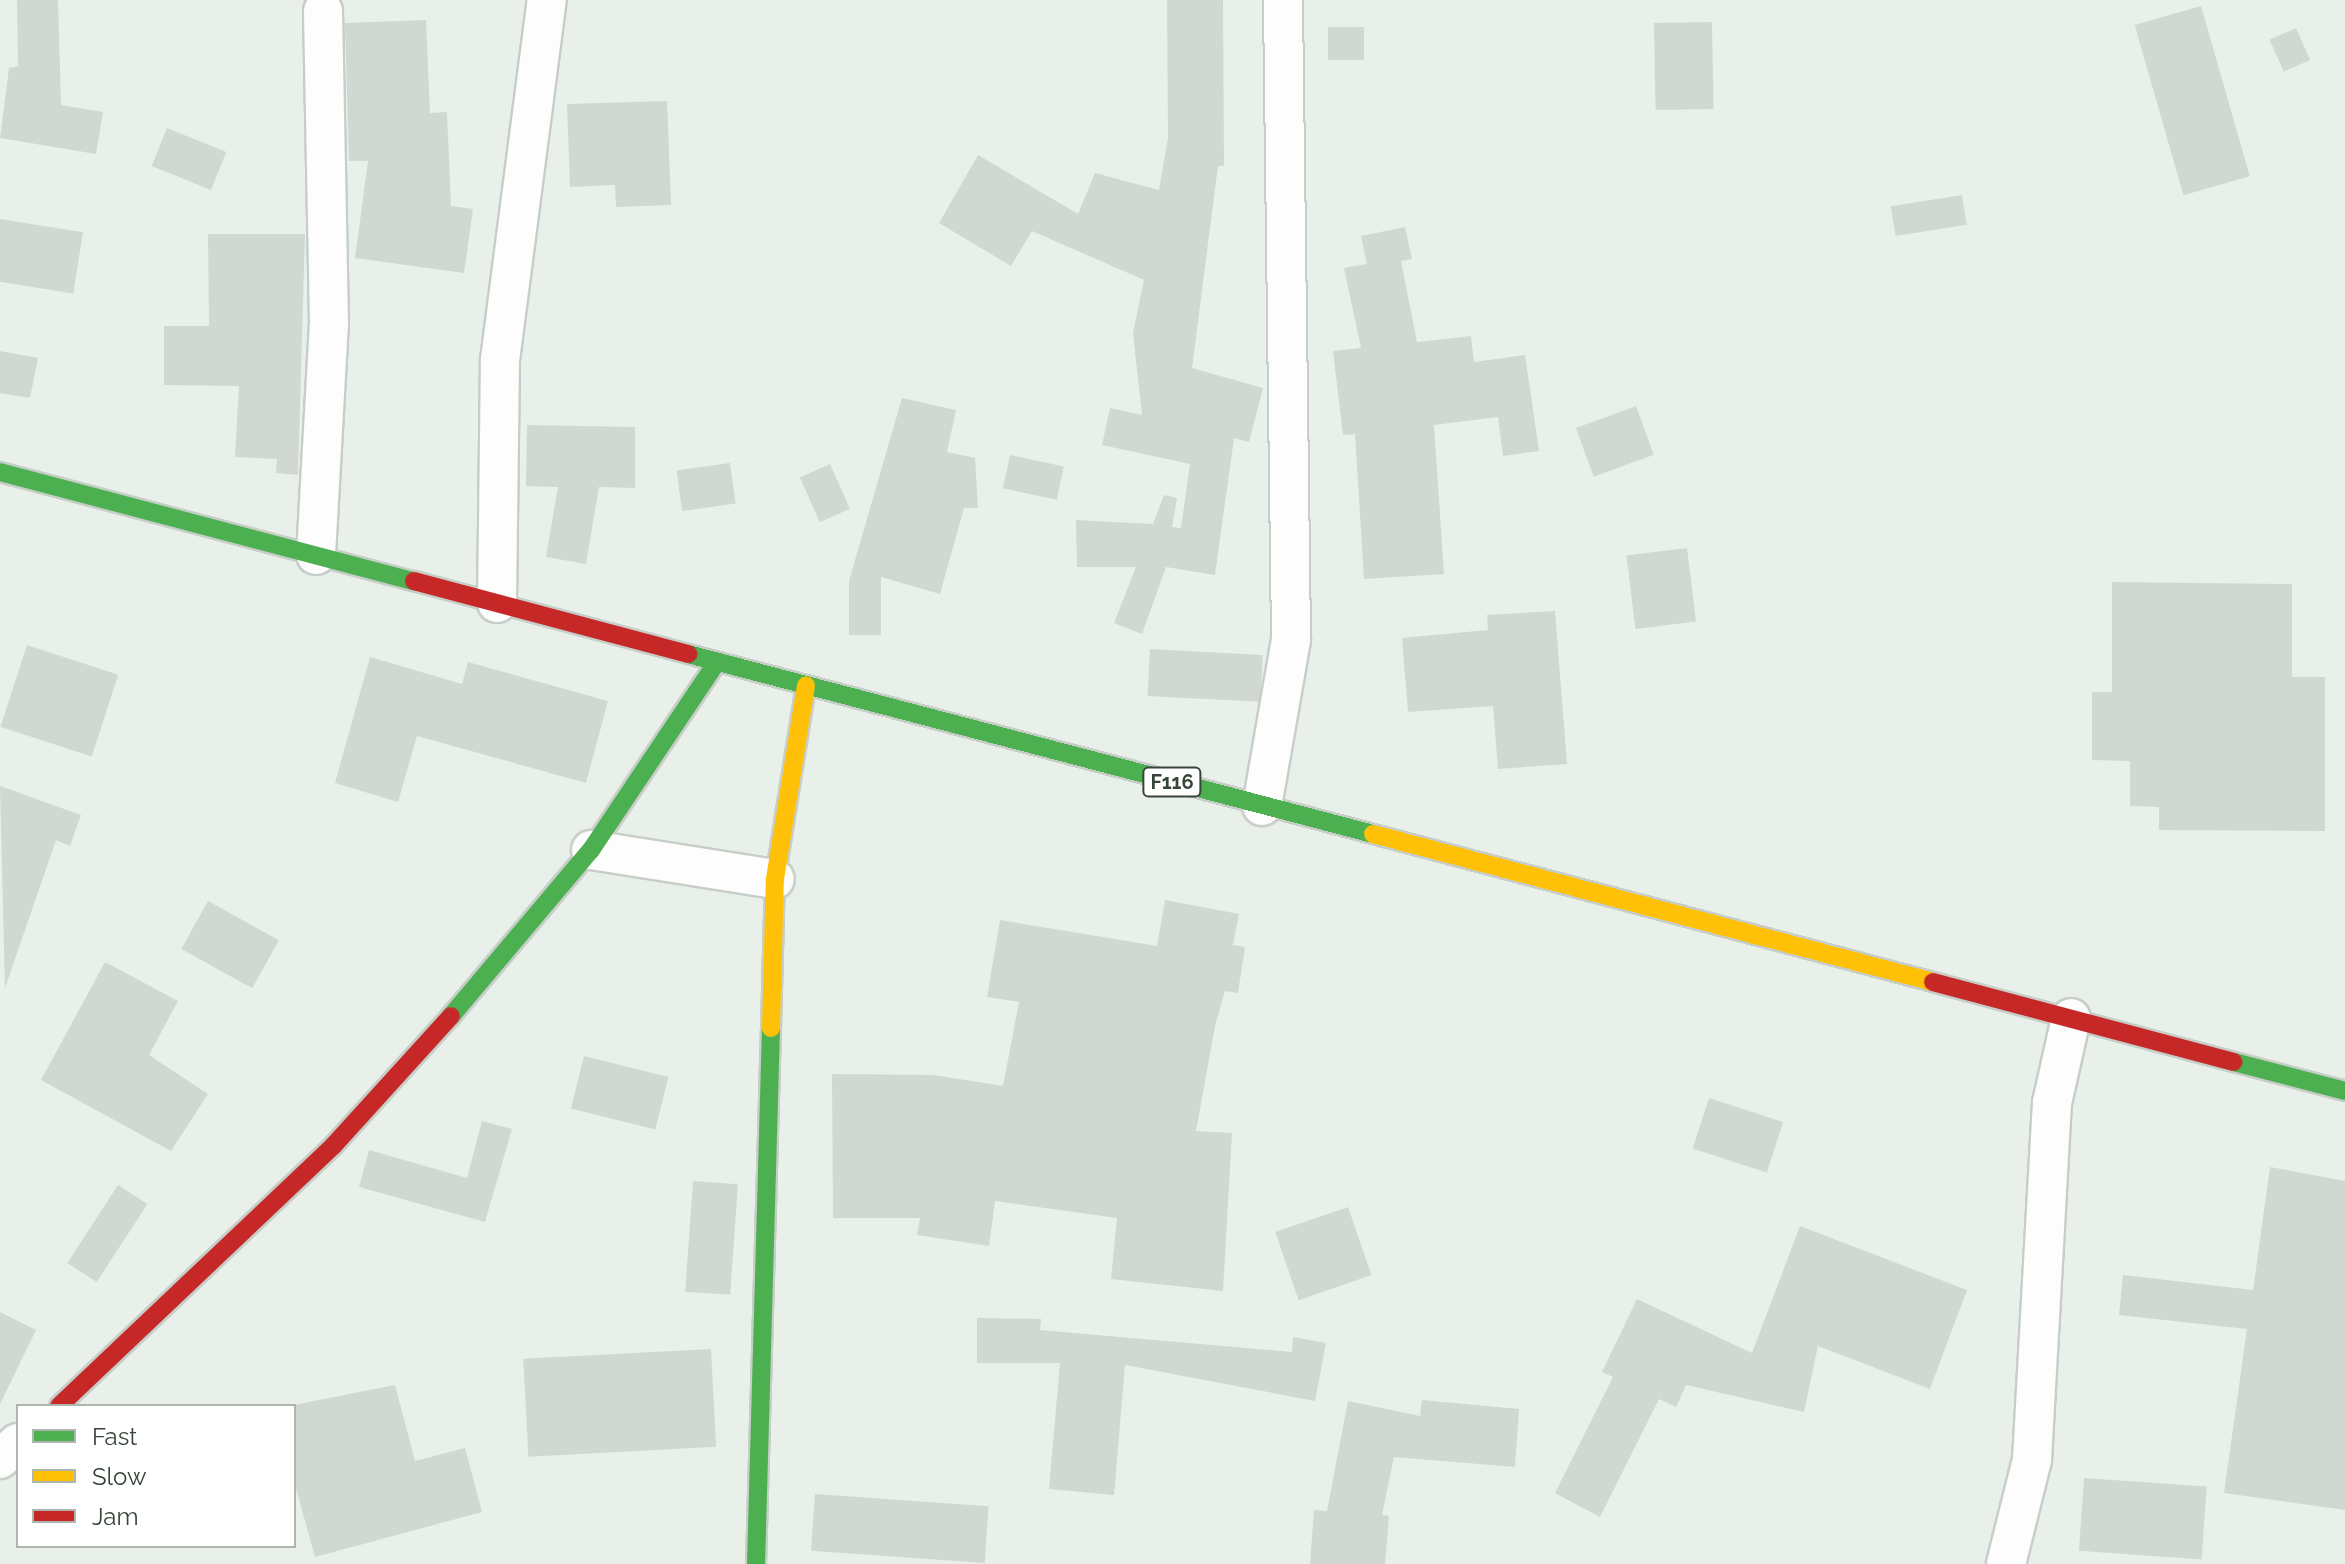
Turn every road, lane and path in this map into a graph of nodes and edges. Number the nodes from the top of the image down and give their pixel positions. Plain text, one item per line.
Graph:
1 (547, 0) edge
2 (1283, 0) edge
3 (323, 11) dead end
4 (0, 472) edge
5 (316, 555) junction
6 (497, 603) junction
7 (717, 662) junction
8 (806, 685) junction
9 (1262, 806) junction
10 (591, 850) junction
11 (775, 879) junction
12 (2071, 1018) junction
13 (2345, 1091) edge
14 (61, 1404) edge
15 (16, 1445) edge
16 (0, 1459) edge
17 (756, 1564) edge
18 (2006, 1564) edge

1 - 6 street
2 - 9 street
3 - 5 street
4 - 5 main road, F116
5 - 6 main road, F116
6 - 7 main road, F116
7 - 8 main road, F116
7 - 10 main road
8 - 9 main road, F116
8 - 11 main road
9 - 12 main road, F116
10 - 11 street
10 - 14 main road
11 - 17 main road
12 - 13 main road, F116
12 - 18 street
15 - 16 street

